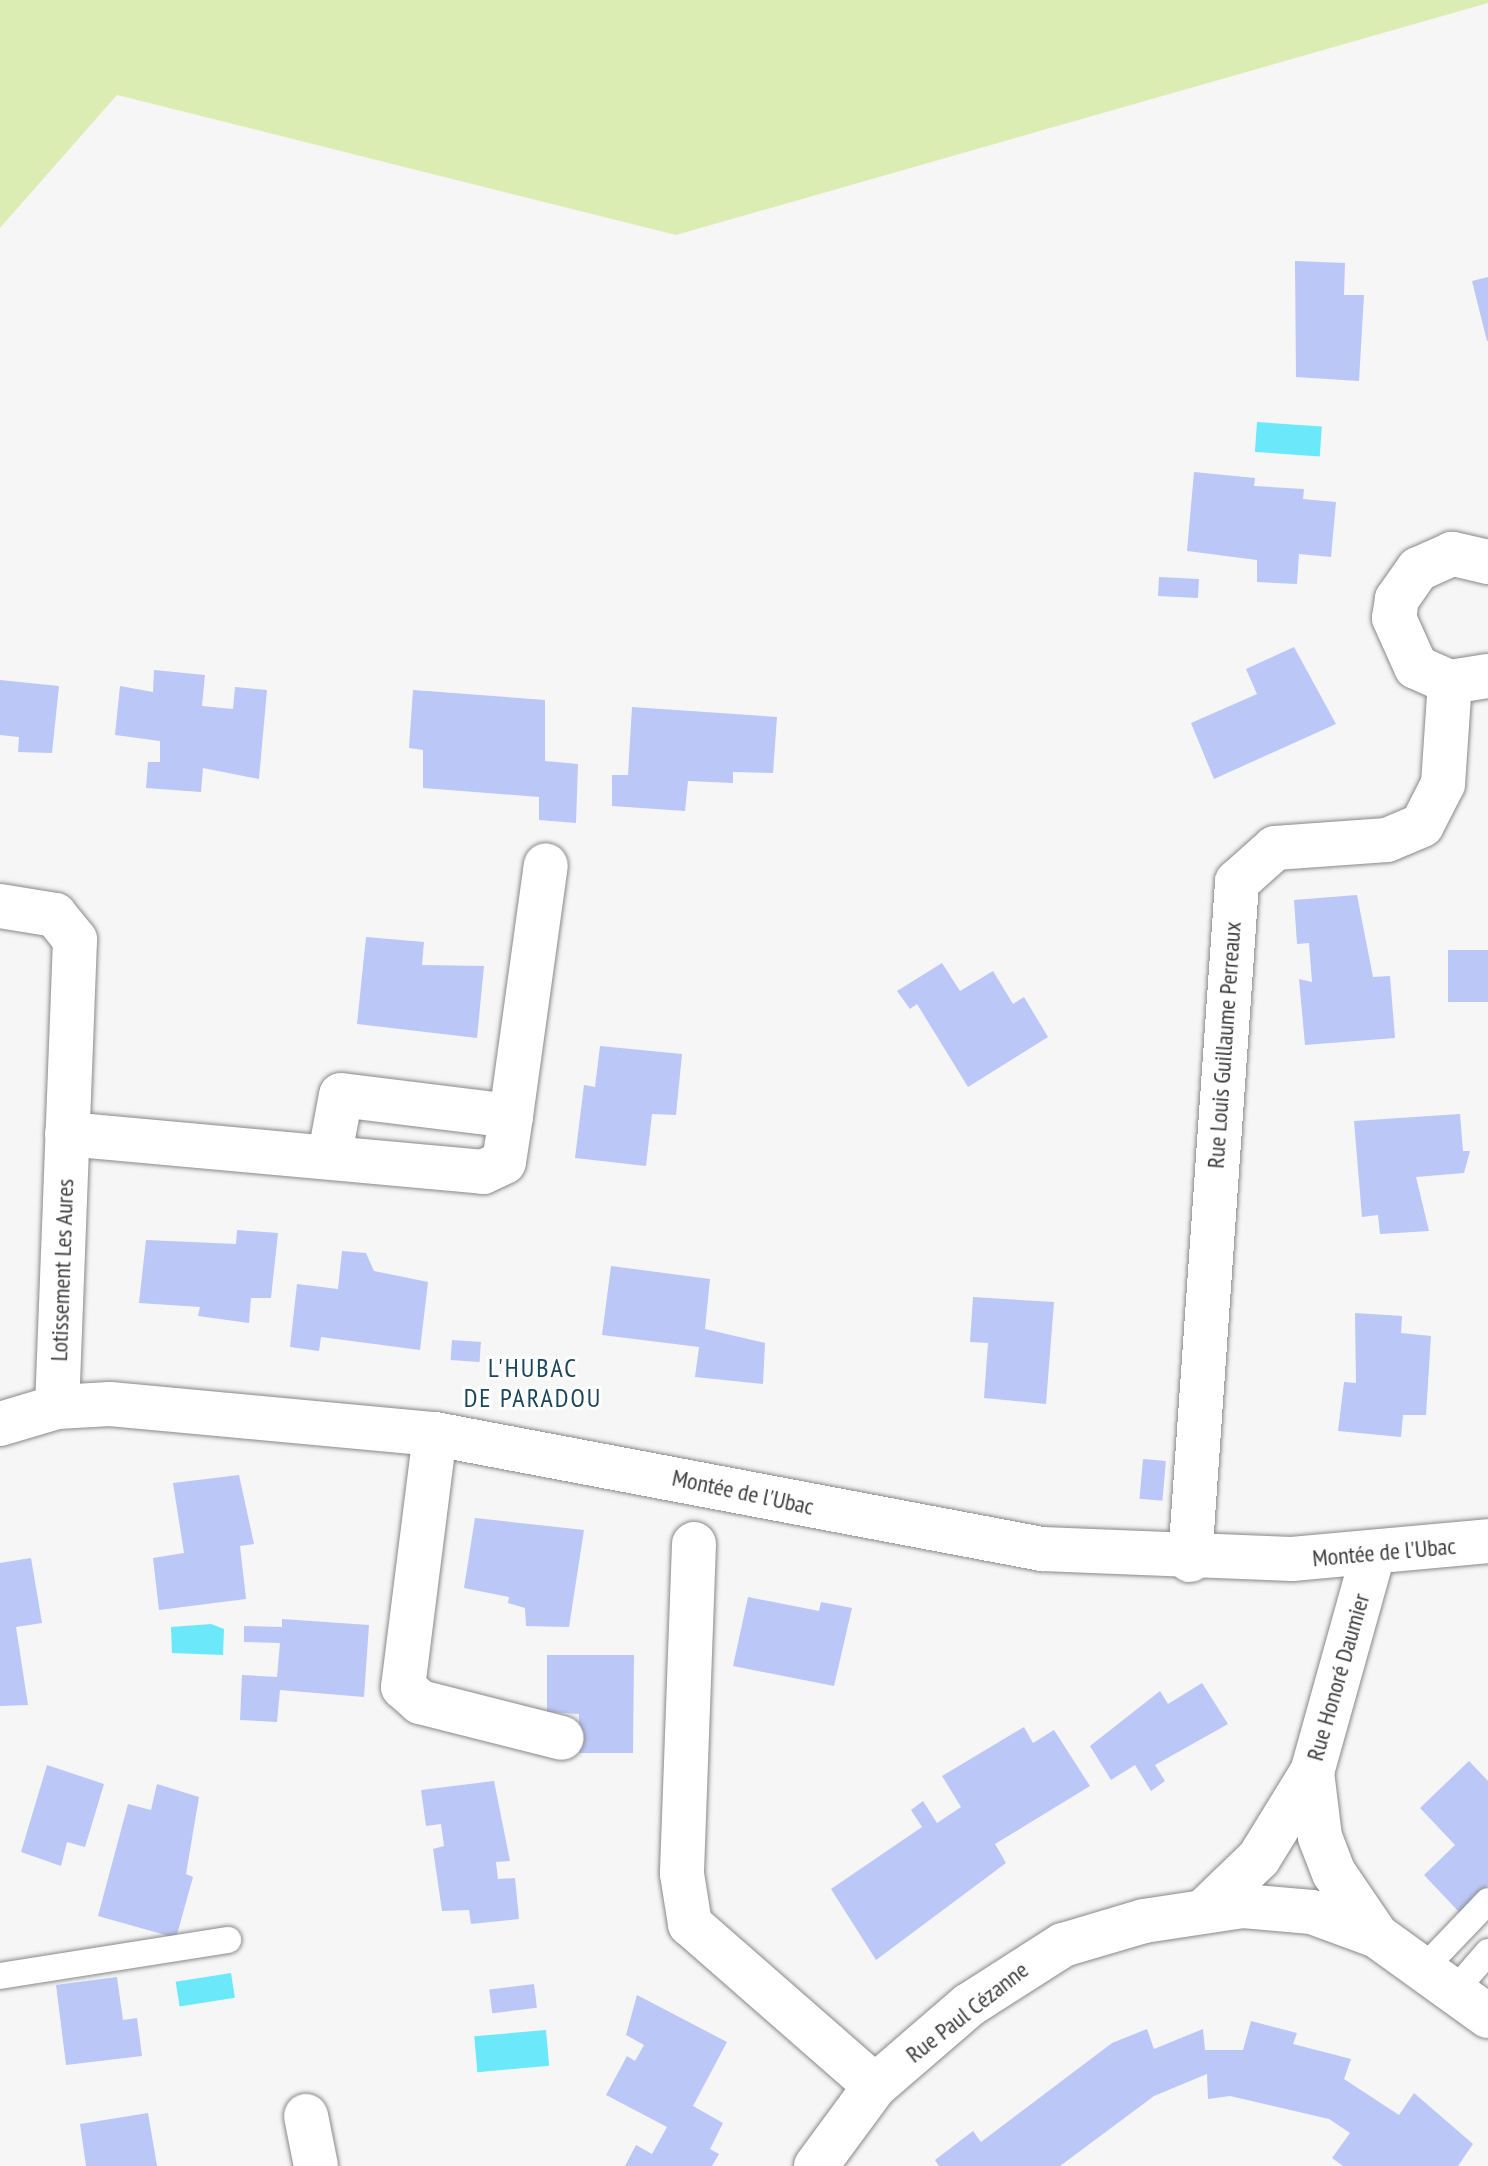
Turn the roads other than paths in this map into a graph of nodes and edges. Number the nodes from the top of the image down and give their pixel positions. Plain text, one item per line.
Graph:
1 (1488, 562) edge
2 (1469, 679) edge
3 (546, 865) dead end
4 (0, 906) edge
5 (511, 1116) junction
6 (67, 1134) junction
7 (330, 1154) junction
8 (57, 1407) junction
9 (0, 1424) edge
10 (435, 1434) junction
11 (1488, 1541) edge
12 (694, 1544) dead end
13 (1373, 1554) junction
14 (1190, 1560) junction
15 (562, 1738) dead end
16 (1312, 1772) junction
17 (1488, 1901) edge
18 (1207, 1908) junction
19 (1377, 1936) junction
20 (228, 1940) dead end
21 (1488, 1952) edge
22 (0, 1976) edge
23 (1456, 1990) edge
24 (875, 2086) junction
25 (306, 2116) dead end
26 (316, 2166) edge
27 (816, 2166) edge

1 - 2 street, Rue Louis Guillaume Perreaux
2 - 14 street, Rue Louis Guillaume Perreaux
3 - 5 street
4 - 6 street, Lotissement Les Aures
5 - 7 street
5 - 7 street
6 - 7 street
6 - 8 street, Lotissement Les Aures
8 - 9 street, Montée de l'Ubac
8 - 10 street, Montée de l'Ubac
10 - 14 street, Montée de l'Ubac
10 - 15 street
11 - 13 street, Montée de l'Ubac
12 - 24 street
13 - 14 street, Montée de l'Ubac
13 - 16 street, Rue Honoré Daumier
16 - 18 street
16 - 19 street, Rue Honoré Daumier
17 - 23 lane
18 - 19 street, Rue Paul Cézanne
18 - 24 street, Rue Paul Cézanne
19 - 23 street, Rue Honoré Daumier
20 - 22 lane
21 - 23 lane
24 - 27 street, Rue Paul Cézanne
25 - 26 street

